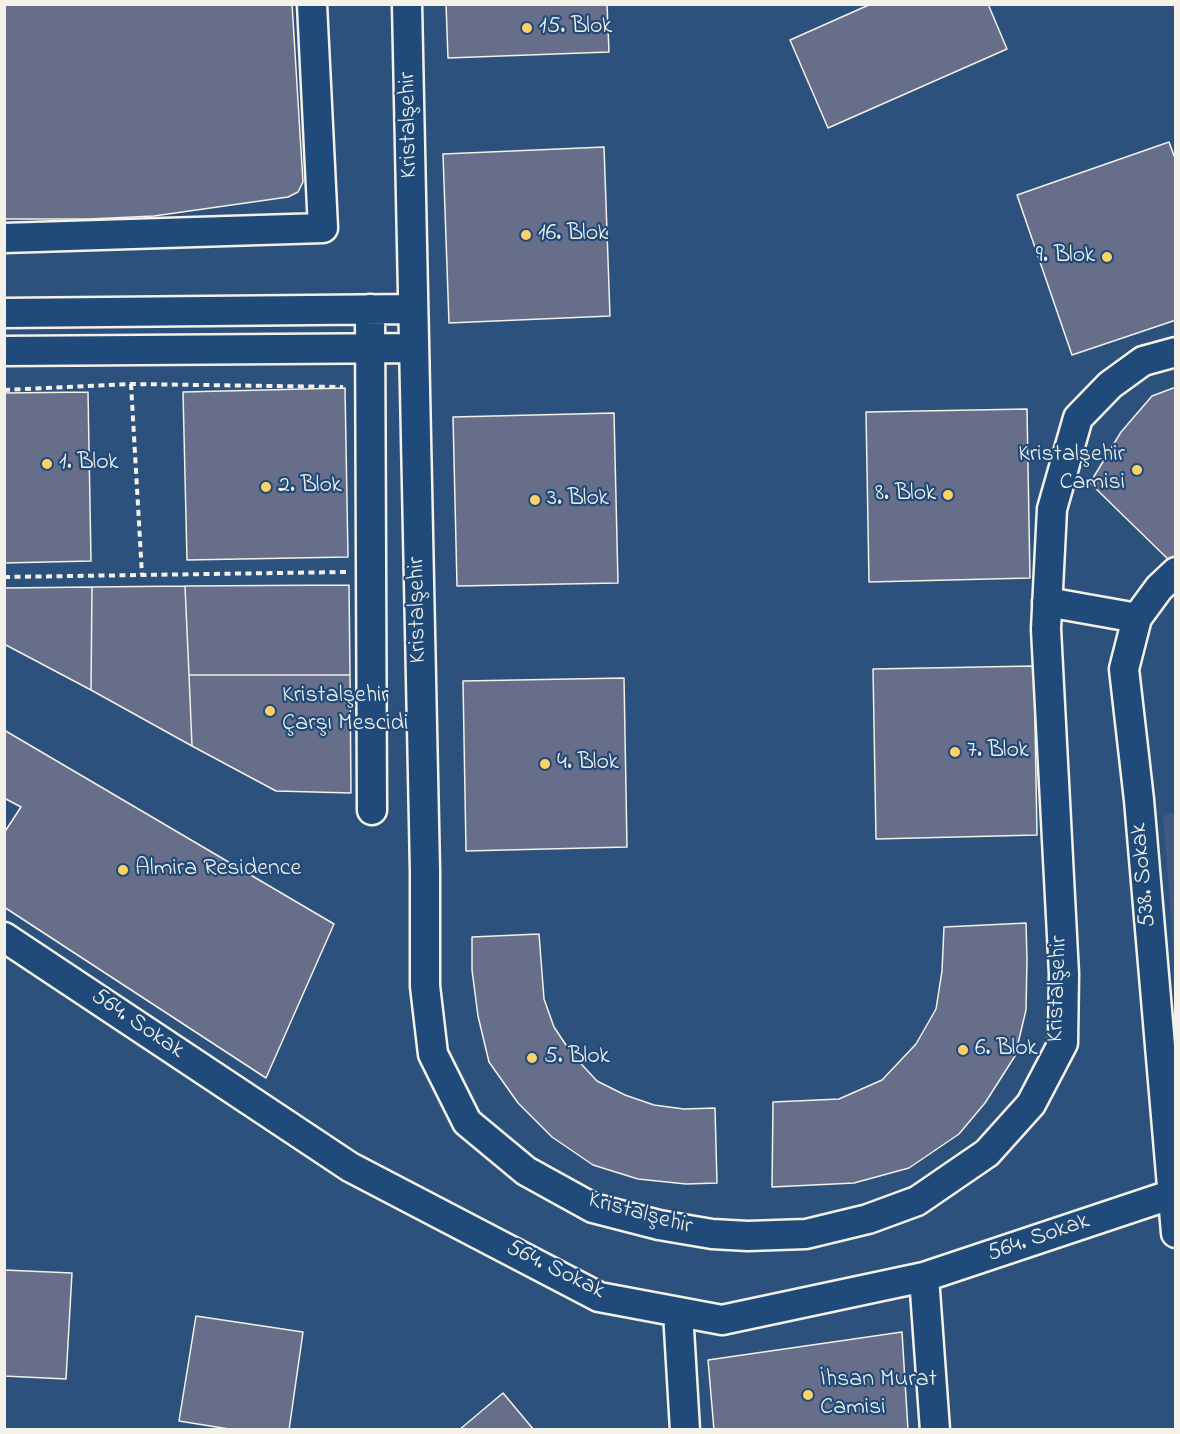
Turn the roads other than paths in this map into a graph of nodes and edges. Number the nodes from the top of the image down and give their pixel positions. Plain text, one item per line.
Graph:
1 (312, 4) edge
2 (407, 4) edge
3 (4, 238) edge
4 (370, 309) junction
5 (413, 309) junction
6 (204, 311) junction
7 (55, 312) junction
8 (4, 313) edge
9 (370, 348) junction
10 (414, 348) junction
11 (205, 349) junction
12 (4, 351) edge
13 (57, 351) junction
14 (1176, 352) edge
15 (1176, 572) edge
16 (1047, 602) junction
17 (1137, 618) junction
18 (372, 810) dead end
19 (4, 937) edge
20 (1174, 1194) edge
21 (1176, 1233) edge
22 (924, 1277) junction
23 (678, 1312) junction
24 (686, 1430) edge
25 (935, 1430) edge

1 - 3 street
2 - 5 street, Kristalşehir
4 - 5 street
4 - 6 street
4 - 9 street
5 - 10 street, Kristalşehir
6 - 7 street
6 - 11 street
7 - 8 street
7 - 13 street
9 - 10 street
9 - 11 street
9 - 18 street
10 - 16 street, Kristalşehir
11 - 13 street
12 - 13 street
14 - 16 street, Kristalşehir
15 - 17 street, 538. Sokak
16 - 17 street
17 - 20 street, 538. Sokak
19 - 23 street, 564. Sokak
20 - 21 street, 538. Sokak
20 - 22 street, 564. Sokak
22 - 23 street, 564. Sokak
22 - 25 street
23 - 24 street

